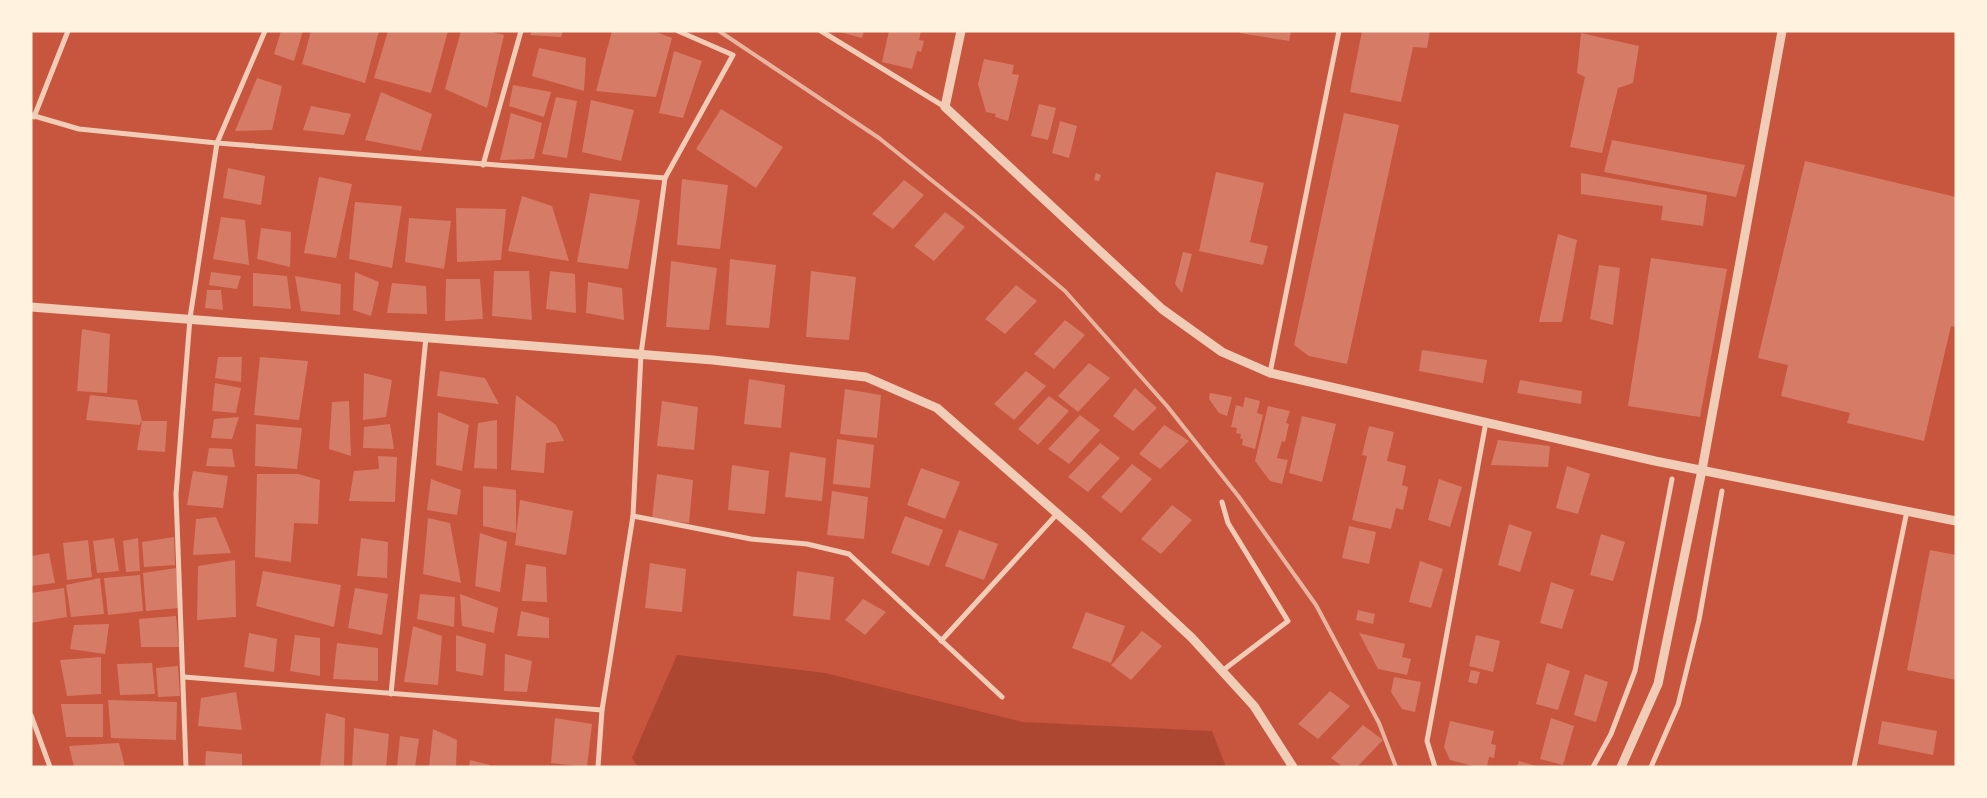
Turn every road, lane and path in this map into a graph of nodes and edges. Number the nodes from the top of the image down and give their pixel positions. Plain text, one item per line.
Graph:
1 (68, 31) edge
2 (265, 31) edge
3 (521, 31) edge
4 (678, 31) edge
5 (821, 31) edge
6 (961, 31) edge
7 (1339, 31) edge
8 (1782, 31) edge
9 (945, 107) junction
10 (32, 116) edge
11 (217, 143) junction
12 (484, 165) junction
13 (665, 178) junction
14 (31, 306) edge
15 (190, 318) junction
16 (426, 336) junction
17 (641, 354) junction
18 (1270, 373) junction
19 (1486, 422) junction
20 (1702, 470) junction
21 (1672, 479) dead end
22 (1722, 491) dead end
23 (1222, 502) dead end
24 (1907, 511) junction
25 (1057, 514) junction
26 (633, 516) junction
27 (1956, 521) edge
28 (941, 641) junction
29 (1222, 671) junction
30 (184, 677) junction
31 (391, 694) junction
32 (1002, 697) dead end
33 (602, 710) junction
34 (31, 715) edge
35 (50, 767) edge
36 (186, 767) edge
37 (598, 767) edge
38 (1294, 767) edge
39 (1435, 767) edge
40 (1593, 767) edge
41 (1621, 767) edge
42 (1651, 767) edge
43 (1854, 767) edge

1 - 10 street
2 - 11 street
3 - 12 street
4 - 13 street
5 - 9 street
6 - 9 street
7 - 18 street
8 - 20 street
9 - 18 street
10 - 11 street
11 - 12 street
11 - 15 street
12 - 13 street
13 - 17 street
14 - 15 street
15 - 16 street
15 - 30 street
16 - 17 street
16 - 31 street
17 - 25 street
17 - 26 street
18 - 19 street
19 - 20 street
19 - 39 street
20 - 24 street
20 - 41 street
21 - 40 street
22 - 42 street
23 - 29 street
24 - 27 street
24 - 43 street
25 - 28 street
25 - 29 street
26 - 28 street
26 - 33 street
28 - 32 street
29 - 38 street
30 - 31 street
30 - 36 street
31 - 33 street
33 - 37 street
34 - 35 street

